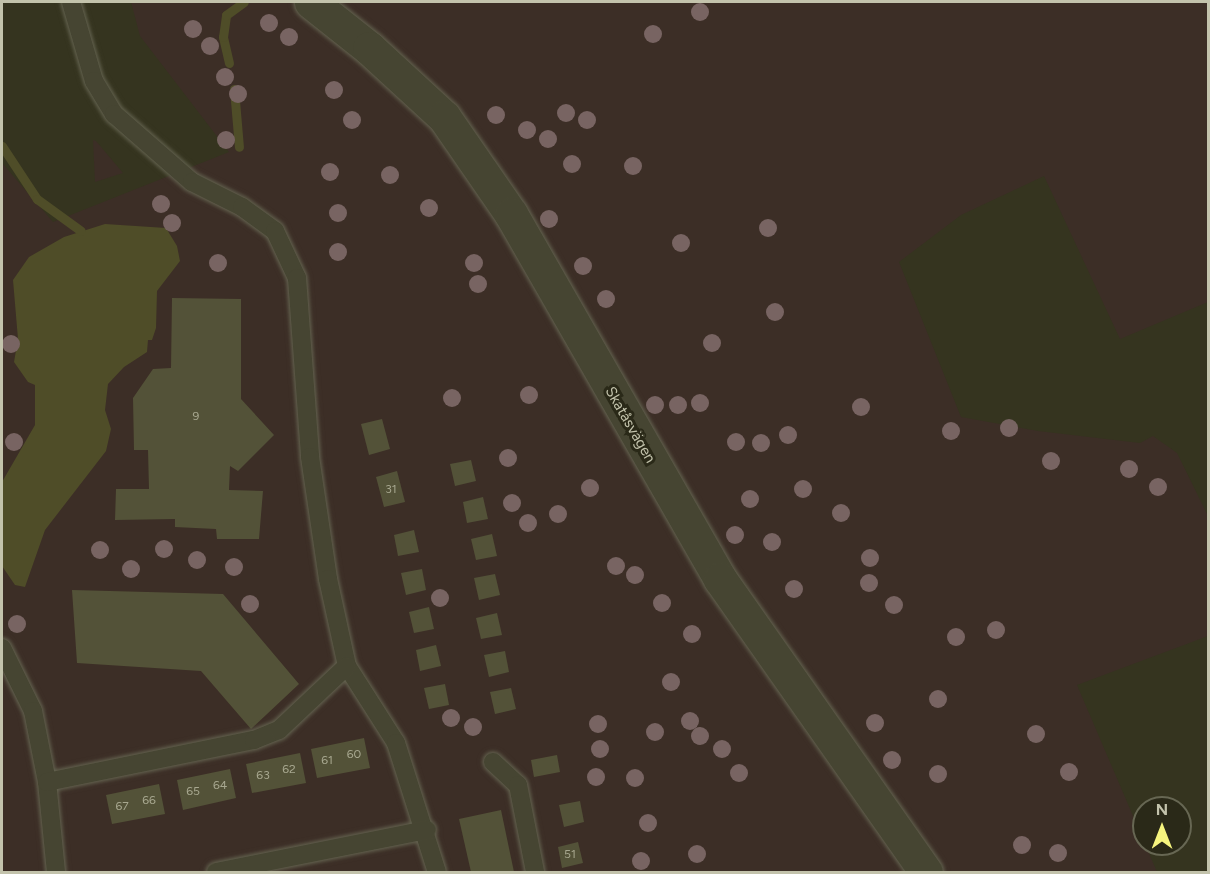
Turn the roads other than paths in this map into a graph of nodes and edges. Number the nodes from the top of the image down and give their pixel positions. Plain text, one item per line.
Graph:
1 (71, 2) edge
2 (311, 2) edge
3 (2, 648) edge
4 (347, 666) junction
5 (493, 762) dead end
6 (47, 782) junction
7 (427, 830) junction
8 (56, 873) edge
9 (216, 873) edge
10 (437, 873) edge
11 (535, 873) edge
12 (927, 873) edge

1 - 4 lane
2 - 12 street, Skatåsvägen
3 - 6 lane
4 - 6 lane
4 - 7 lane
5 - 11 lane
6 - 8 lane
7 - 9 lane
7 - 10 lane

